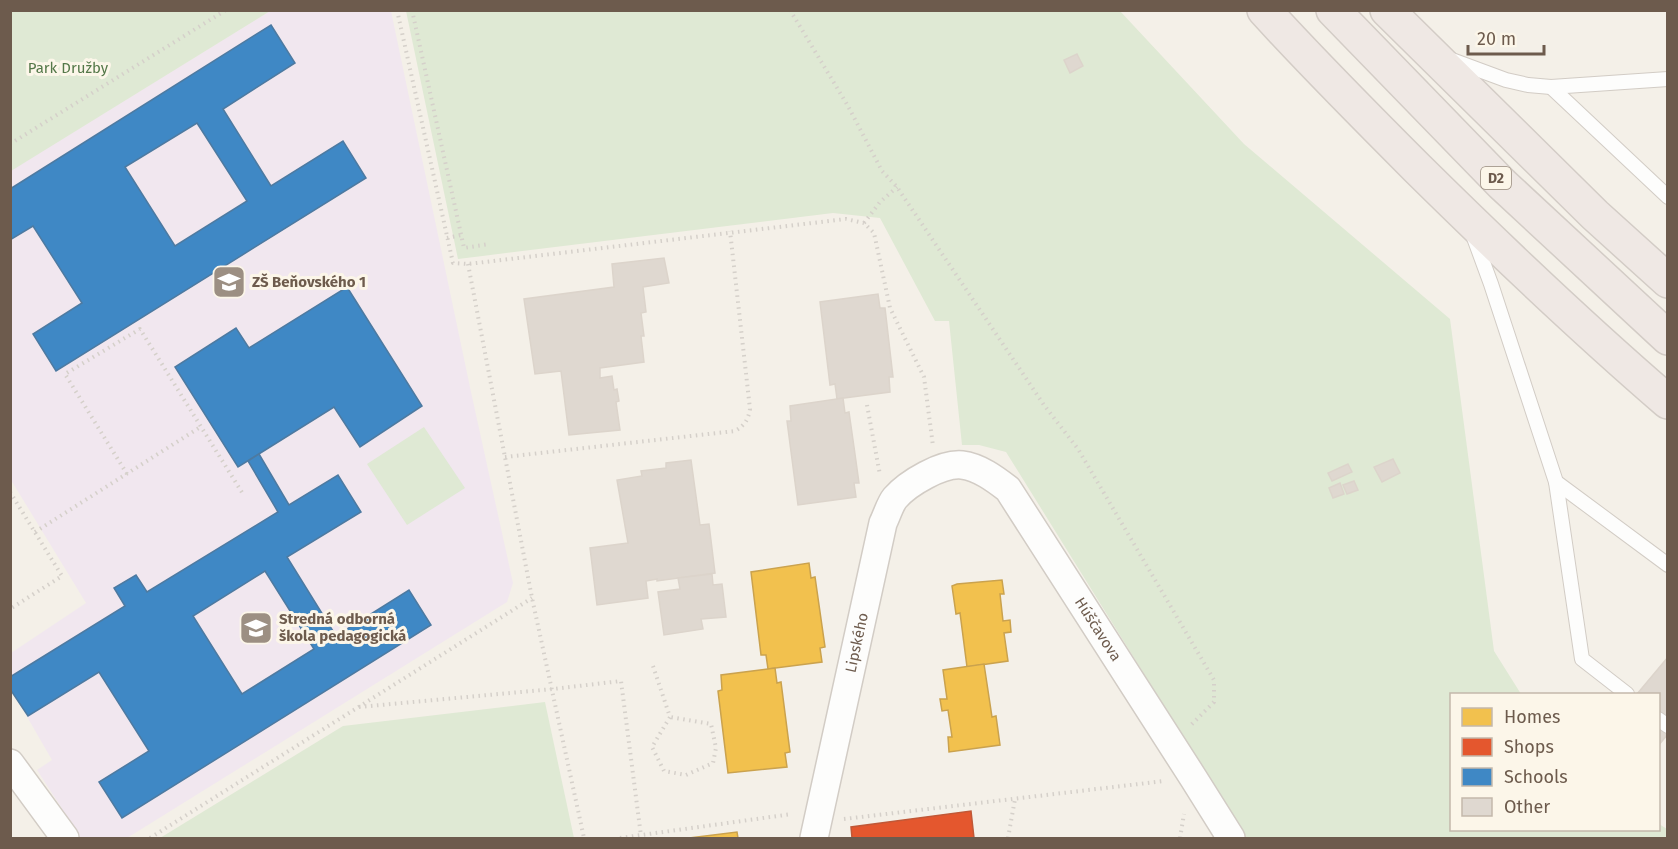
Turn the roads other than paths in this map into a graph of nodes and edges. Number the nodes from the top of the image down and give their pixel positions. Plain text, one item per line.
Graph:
1 (1264, 10) edge
2 (1332, 10) edge
3 (1387, 10) edge
4 (1426, 51) junction
5 (1668, 79) edge
6 (1551, 87) junction
7 (1668, 198) edge
8 (1467, 216) junction
9 (1668, 281) edge
10 (1668, 338) edge
11 (1668, 402) edge
12 (935, 470) joint
13 (1556, 482) junction
14 (1668, 565) edge
15 (1626, 693) edge
16 (10, 763) edge
17 (65, 838) edge
18 (814, 838) edge
19 (1231, 838) edge

1 - 8 highway
2 - 10 highway, D2
3 - 4 highway
4 - 6 lane
4 - 9 highway
5 - 6 lane
6 - 7 lane
8 - 11 highway
8 - 13 lane
12 - 18 street, Lipského
12 - 19 street, Húščavova
13 - 14 lane
13 - 15 lane
16 - 17 street

